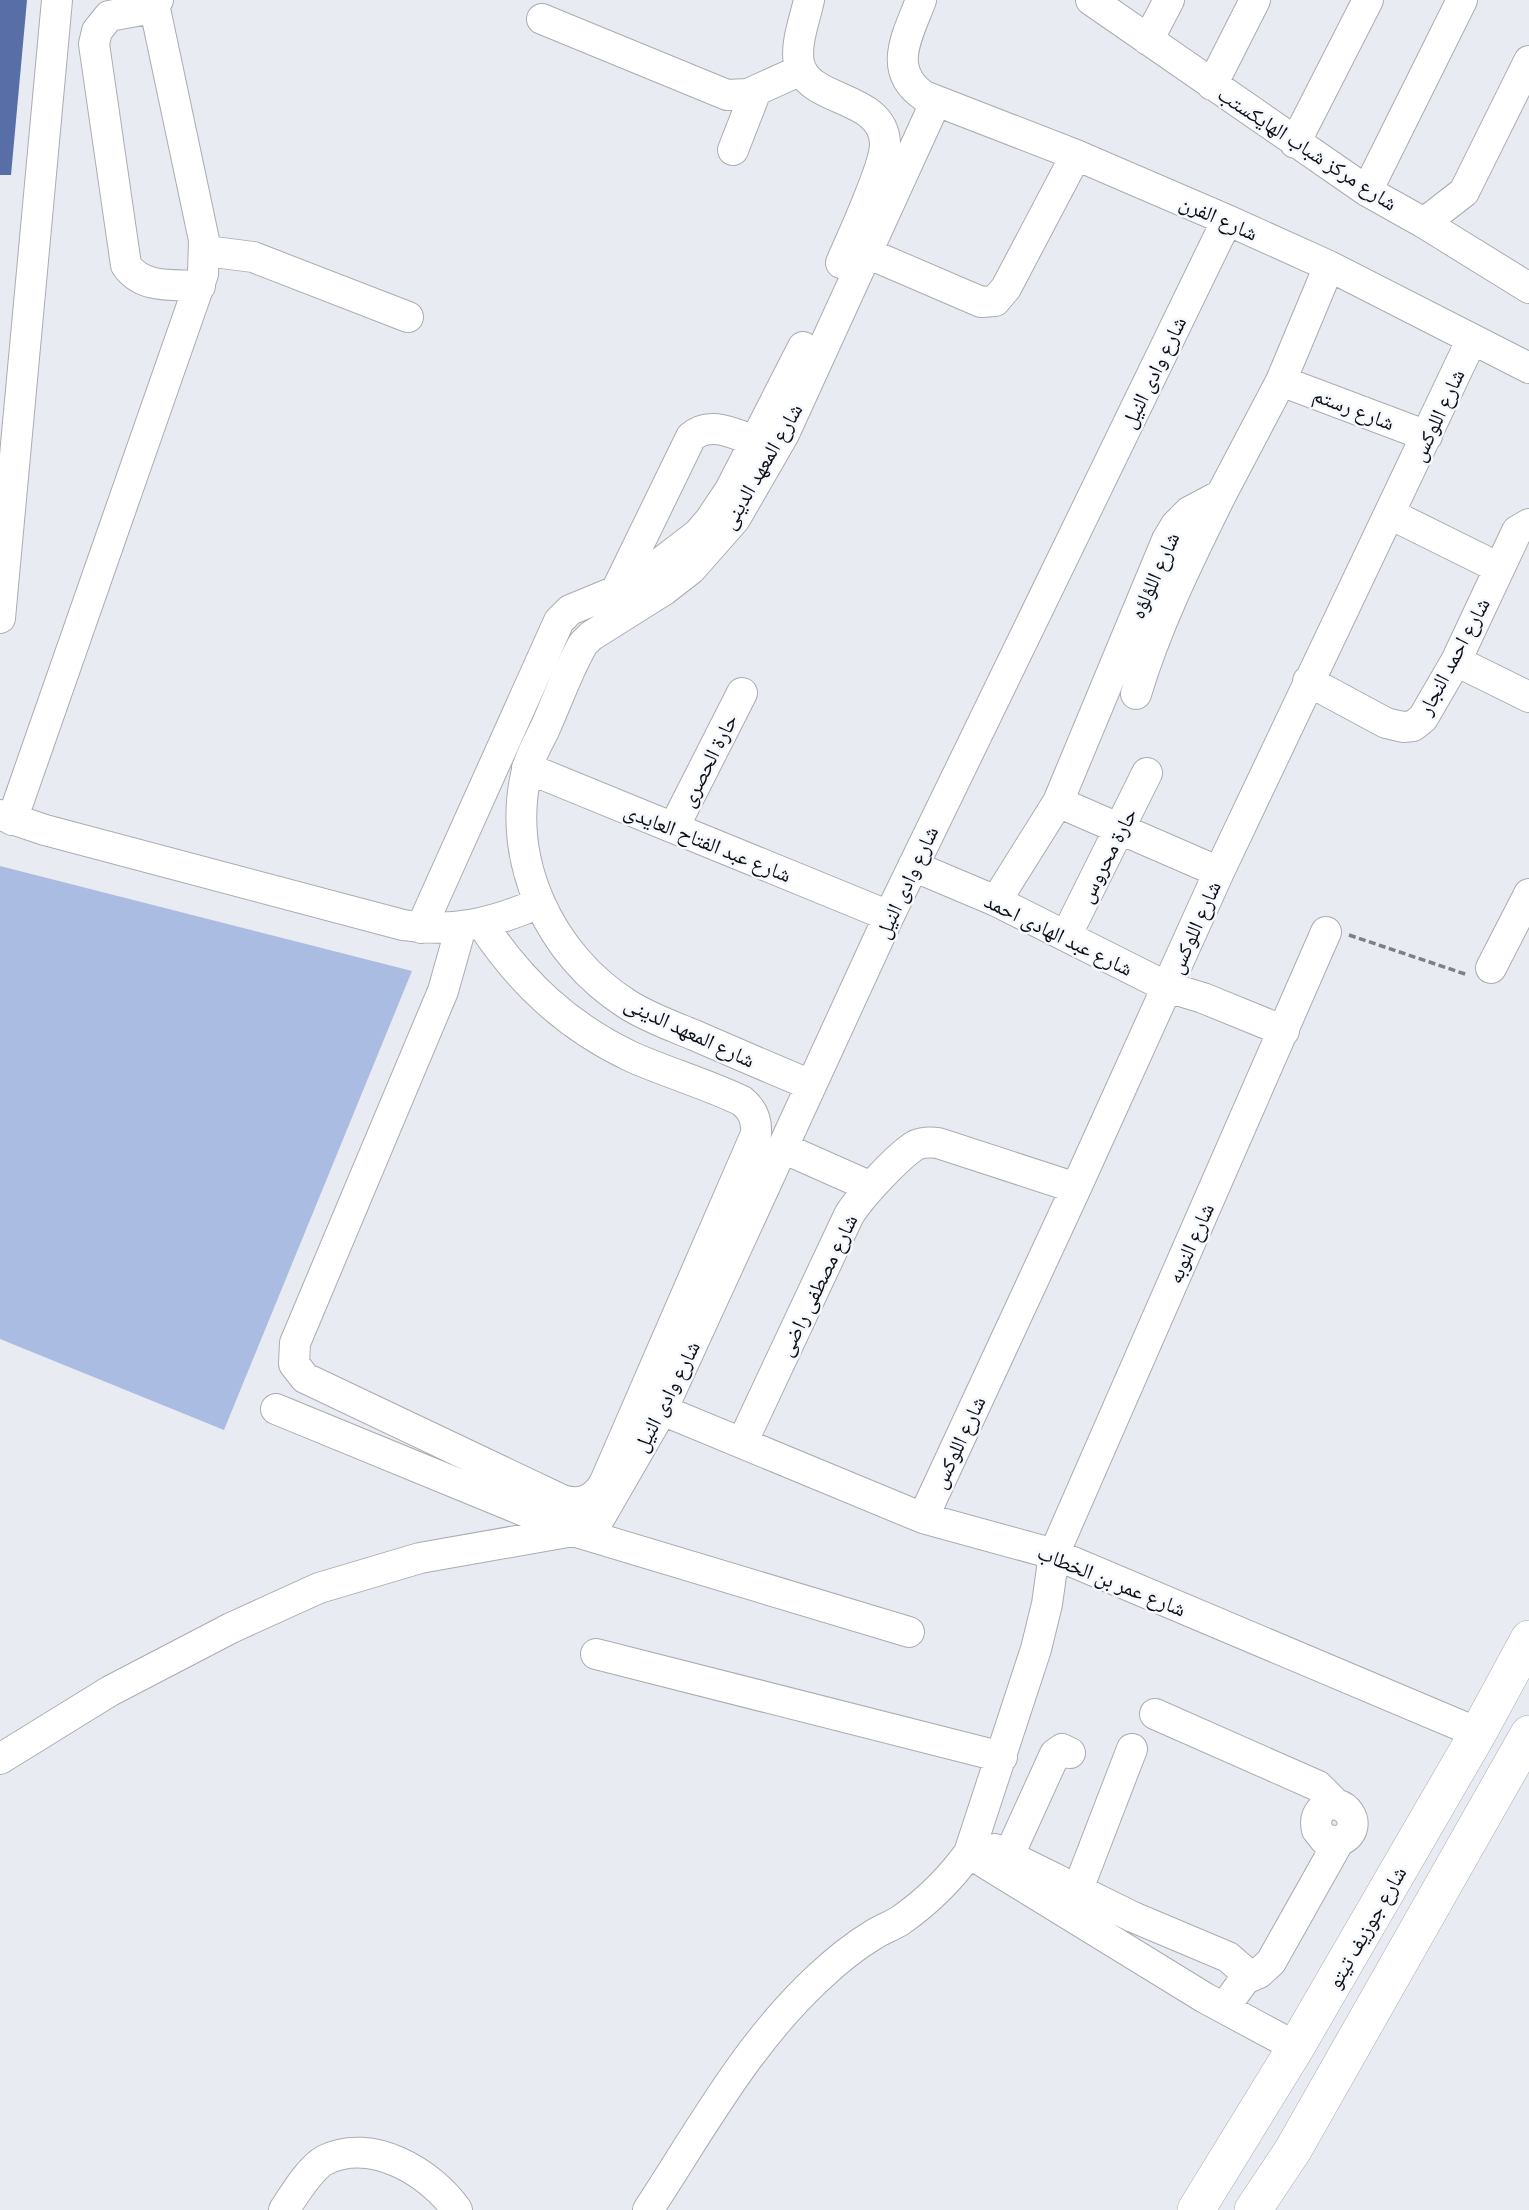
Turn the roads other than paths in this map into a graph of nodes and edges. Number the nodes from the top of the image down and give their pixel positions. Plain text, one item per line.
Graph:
1 (57, 0) edge
2 (808, 0) edge
3 (920, 0) edge
4 (1091, 0) edge
5 (1170, 0) edge
6 (1255, 0) edge
7 (1368, 0) edge
8 (1462, 0) edge
9 (156, 2) edge
10 (542, 19) dead end
11 (1148, 40) junction
12 (1529, 61) edge
13 (801, 70) junction
14 (1212, 85) junction
15 (756, 91) junction
16 (936, 101) junction
17 (1295, 143) junction
18 (733, 150) dead end
19 (1076, 155) junction
20 (1367, 191) junction
21 (1227, 220) junction
22 (1424, 223) junction
23 (206, 251) junction
24 (867, 253) junction
25 (1329, 266) junction
26 (1526, 277) edge
27 (200, 286) junction
28 (408, 317) dead end
29 (1472, 339) junction
30 (1529, 368) edge
31 (1281, 381) junction
32 (1427, 436) junction
33 (755, 441) junction
34 (1221, 495) junction
35 (1390, 514) junction
36 (1529, 524) edge
37 (1499, 568) junction
38 (616, 591) junction
39 (0, 618) edge
40 (1456, 661) junction
41 (1308, 681) junction
42 (742, 693) dead end
43 (1136, 694) dead end
44 (1529, 697) edge
45 (527, 768) junction
46 (1147, 773) dead end
47 (1058, 802) junction
48 (6, 817) edge
49 (674, 827) junction
50 (1119, 829) junction
51 (913, 866) junction
52 (1219, 872) junction
53 (1529, 894) edge
54 (996, 901) junction
55 (539, 903) junction
56 (889, 916) junction
57 (472, 926) junction
58 (421, 928) junction
59 (1326, 932) road end
60 (1066, 936) junction
61 (1491, 968) road end
62 (1167, 987) junction
63 (1284, 1031) junction
64 (811, 1085) junction
65 (783, 1148) junction
66 (871, 1187) junction
67 (1076, 1188) junction
68 (276, 1409) dead end
69 (663, 1410) junction
70 (741, 1443) junction
71 (923, 1518) junction
72 (573, 1531) junction
73 (1054, 1554) junction
74 (909, 1632) dead end
75 (1529, 1639) edge
76 (596, 1654) dead end
77 (1155, 1714) dead end
78 (1478, 1733) junction
79 (1529, 1734) edge
80 (1132, 1749) dead end
81 (1070, 1753) dead end
82 (1002, 1757) junction
83 (0, 1759) edge
84 (972, 1846) junction
85 (1009, 1855) junction
86 (1078, 1889) junction
87 (1242, 1972) junction
88 (1224, 2008) junction
89 (1296, 2047) junction
90 (284, 2210) edge
91 (457, 2210) edge
92 (648, 2210) edge
93 (1196, 2210) edge
94 (1253, 2210) edge

1 - 39 street
2 - 13 street
3 - 16 street, شارع الفرن
4 - 11 street, شارع مركز شباب الهايكستب
5 - 11 street
6 - 14 street
7 - 17 street
8 - 20 street
9 - 23 street
9 - 27 street
10 - 15 street
11 - 14 street, شارع مركز شباب الهايكستب
12 - 22 street
13 - 15 street
13 - 33 street
14 - 17 street, شارع مركز شباب الهايكستب
15 - 18 street
16 - 19 street, شارع الفرن
16 - 24 street, شارع المعهد الدينى
17 - 20 street, شارع مركز شباب الهايكستب
19 - 21 street, شارع الفرن
19 - 24 street
20 - 22 street, شارع مركز شباب الهايكستب
21 - 25 street, شارع الفرن
21 - 51 street, شارع وادى النيل
22 - 26 street, شارع مركز شباب الهايكستب
23 - 27 street
23 - 28 street
24 - 45 street, شارع المعهد الدينى
25 - 29 street, شارع الفرن
25 - 31 street
27 - 48 street
29 - 30 street, شارع الفرن
29 - 32 street, شارع اللوكس
31 - 32 street, شارع رستم
31 - 34 street
32 - 35 street, شارع اللوكس
33 - 38 street
33 - 38 street
34 - 43 street
34 - 47 street, شارع اللؤلؤه
35 - 37 street
35 - 41 street, شارع اللوكس
36 - 37 street, شارع احمد النجار
37 - 40 street, شارع احمد النجار
38 - 58 street
40 - 41 street, شارع احمد النجار
40 - 44 street
41 - 52 street, شارع اللوكس
42 - 49 street, حارة الحصرى
45 - 49 street, شارع عبد الفتاح العايدى
45 - 55 street, شارع المعهد الدينى
46 - 50 street, حارة محروس
47 - 50 street
47 - 54 street, شارع اللؤلؤه
48 - 58 street
49 - 56 street, شارع عبد الفتاح العايدى
50 - 52 street
50 - 60 street, حارة محروس
51 - 54 street, شارع عبد الهادى احمد
51 - 56 street, شارع وادى النيل
52 - 62 street, شارع اللوكس
53 - 61 street
54 - 60 street, شارع عبد الهادى احمد
55 - 57 street
55 - 64 street, شارع المعهد الدينى
56 - 64 street, شارع وادى النيل
57 - 57 street
57 - 58 street
59 - 63 street, شارع النوبه
60 - 62 street, شارع عبد الهادى احمد
62 - 63 street, شارع عبد الهادى احمد
62 - 67 street, شارع اللوكس
63 - 73 street, شارع النوبه
64 - 65 street, شارع وادى النيل
65 - 66 street
65 - 69 street, شارع وادى النيل
66 - 67 street, شارع مصطفى راضى
66 - 70 street, شارع مصطفى راضى
67 - 71 street, شارع اللوكس
68 - 72 street
69 - 70 street, شارع عمر بن الخطاب
69 - 72 street, شارع وادى النيل
70 - 71 street, شارع عمر بن الخطاب
71 - 73 street, شارع عمر بن الخطاب
72 - 74 street
72 - 83 street
73 - 78 street, شارع عمر بن الخطاب
73 - 82 street, شارع النوبه
75 - 78 main road, شارع جوزيف تيتو
76 - 82 street
77 - 87 street
78 - 89 main road, شارع جوزيف تيتو
79 - 94 main road
80 - 86 street
81 - 85 street
82 - 84 street, شارع النوبه
84 - 85 street
84 - 88 street
84 - 92 street, شارع النوبه
85 - 86 street
86 - 87 street
87 - 88 street
88 - 89 street
89 - 93 main road, شارع جوزيف تيتو
90 - 91 street

